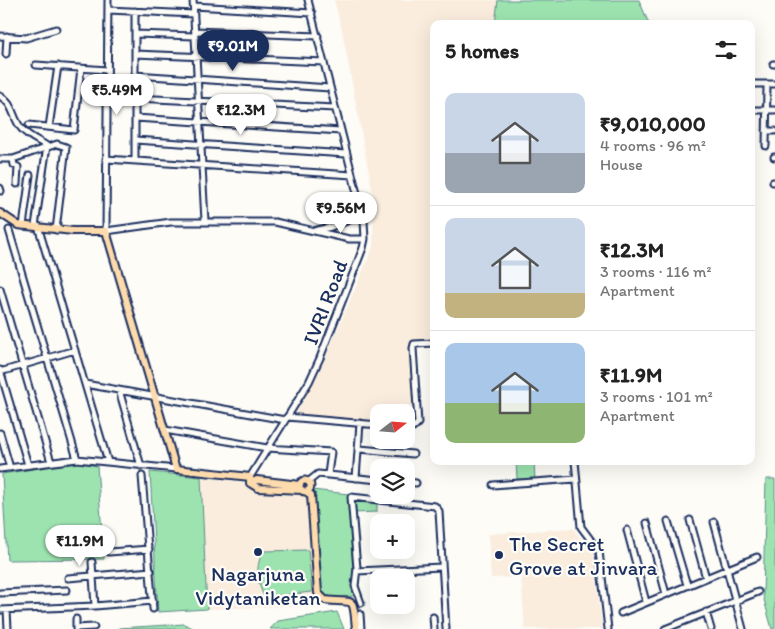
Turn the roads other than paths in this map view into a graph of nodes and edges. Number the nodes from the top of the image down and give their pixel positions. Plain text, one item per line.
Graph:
1 (108, 0) edge
2 (308, 0) edge
3 (193, 3) edge
4 (108, 10) junction
5 (136, 11) junction
6 (312, 13) junction
7 (194, 14) junction
8 (56, 29) dead end
9 (135, 34) junction
10 (195, 34) junction
11 (0, 36) edge
12 (6, 36) junction
13 (318, 36) junction
14 (6, 54) dead end
15 (135, 54) junction
16 (196, 57) junction
17 (324, 62) junction
18 (36, 64) dead end
19 (58, 66) junction
20 (81, 68) junction
21 (107, 70) junction
22 (135, 75) junction
23 (198, 79) junction
24 (755, 84) edge
25 (767, 84) junction
26 (775, 84) edge
27 (330, 88) junction
28 (0, 96) edge
29 (135, 98) junction
30 (198, 100) junction
31 (335, 108) junction
32 (755, 110) edge
33 (766, 110) junction
34 (775, 110) edge
35 (135, 118) junction
36 (200, 122) junction
37 (29, 125) dead end
38 (49, 127) junction
39 (341, 130) junction
40 (766, 131) junction
41 (775, 132) edge
42 (135, 140) junction
43 (201, 143) junction
44 (47, 146) junction
45 (766, 146) dead end
46 (346, 154) junction
47 (0, 159) edge
48 (13, 159) junction
49 (106, 159) junction
50 (135, 160) junction
51 (202, 165) junction
52 (30, 175) dead end
53 (352, 175) junction
54 (17, 184) dead end
55 (0, 213) edge
56 (362, 215) junction
57 (205, 221) junction
58 (23, 226) junction
59 (37, 226) junction
60 (332, 227) junction
61 (9, 230) dead end
62 (56, 230) junction
63 (314, 230) junction
64 (106, 231) junction
65 (334, 235) junction
66 (366, 239) junction
67 (0, 289) edge
68 (430, 344) edge
69 (75, 350) junction
70 (47, 358) junction
71 (23, 365) junction
72 (0, 371) edge
73 (2, 382) edge
74 (85, 384) junction
75 (119, 390) junction
76 (155, 396) junction
77 (286, 419) junction
78 (360, 424) junction
79 (370, 425) edge
80 (415, 426) edge
81 (165, 430) junction
82 (0, 433) edge
83 (266, 448) junction
84 (360, 449) junction
85 (413, 454) dead end
86 (77, 459) junction
87 (51, 462) junction
88 (108, 462) junction
89 (28, 465) junction
90 (575, 465) edge
91 (141, 466) junction
92 (10, 468) junction
93 (0, 469) edge
94 (176, 469) junction
95 (328, 474) junction
96 (142, 476) dead end
97 (356, 478) junction
98 (370, 479) edge
99 (576, 479) junction
100 (250, 480) junction
101 (308, 482) joint
102 (493, 485) dead end
103 (303, 489) junction
104 (690, 520) dead end
105 (668, 521) dead end
106 (714, 522) dead end
107 (647, 523) dead end
108 (627, 530) dead end
109 (149, 549) junction
110 (109, 552) dead end
111 (756, 557) dead end
112 (92, 562) dead end
113 (442, 567) junction
114 (727, 569) junction
115 (151, 572) junction
116 (357, 572) junction
117 (93, 576) junction
118 (68, 578) dead end
119 (706, 578) junction
120 (687, 585) junction
121 (67, 590) dead end
122 (758, 592) dead end
123 (0, 593) edge
124 (666, 594) junction
125 (735, 601) junction
126 (153, 602) junction
127 (646, 602) junction
128 (352, 604) junction
129 (95, 606) junction
130 (153, 609) dead end
131 (0, 610) edge
132 (7, 610) junction
133 (706, 612) junction
134 (620, 613) dead end
135 (360, 614) dead end
136 (433, 617) dead end
137 (76, 618) dead end
138 (94, 627) dead end
139 (446, 627) edge
140 (76, 628) edge
141 (434, 628) edge
142 (8, 629) edge
143 (356, 629) edge
144 (361, 629) edge
145 (608, 629) edge
146 (665, 629) edge
147 (711, 629) edge
148 (743, 629) edge

1 - 4 street
2 - 6 street, IVRI Road
3 - 6 street
3 - 7 street
4 - 5 street
4 - 21 street
5 - 7 street
5 - 9 street
6 - 13 street, IVRI Road
7 - 10 street
8 - 12 street
9 - 10 street
9 - 15 street
10 - 13 street
10 - 16 street
11 - 12 street
12 - 14 street
13 - 17 street, IVRI Road
15 - 16 street
15 - 22 street
16 - 17 street
16 - 23 street
17 - 27 street, IVRI Road
18 - 19 street
19 - 20 street
19 - 38 street
20 - 21 street
20 - 38 street
21 - 49 street
22 - 23 street
22 - 29 street
23 - 27 street
23 - 30 street
24 - 25 street
25 - 26 street
25 - 33 street
27 - 31 street, IVRI Road
28 - 44 street
29 - 30 street
29 - 35 street
30 - 31 street
30 - 36 street
31 - 39 street, IVRI Road
32 - 33 street
33 - 34 street
33 - 40 street
35 - 36 street
35 - 42 street
36 - 39 street
36 - 43 street
37 - 38 street
39 - 46 street, IVRI Road
40 - 41 street
40 - 45 street
42 - 43 street
42 - 50 street
43 - 46 street
43 - 51 street
44 - 48 street
44 - 59 street
44 - 62 street
46 - 53 street, IVRI Road
47 - 48 street
48 - 54 street
49 - 50 street
49 - 64 street
50 - 51 street
51 - 53 street
51 - 57 street
52 - 58 street
53 - 56 street, IVRI Road
55 - 58 main road
56 - 60 street
56 - 66 street, IVRI Road
57 - 63 street
57 - 64 street
58 - 59 main road
59 - 62 main road
59 - 69 street
60 - 63 street
60 - 65 street
61 - 70 street
62 - 64 main road
63 - 65 street
64 - 76 main road
65 - 66 street
66 - 77 street, IVRI Road
67 - 71 street
68 - 80 street
69 - 70 street
69 - 74 street
70 - 71 street
70 - 86 street
71 - 72 street
71 - 87 street
72 - 73 street
73 - 89 street
74 - 75 street
74 - 88 street
75 - 76 street
75 - 91 street
76 - 77 street
76 - 81 main road
77 - 78 street
77 - 83 street, IVRI Road
78 - 79 street
78 - 84 street
81 - 83 street
81 - 94 main road
82 - 92 street
83 - 95 street
83 - 100 street, IVRI Road
84 - 85 street
84 - 97 street
86 - 87 street
86 - 88 street
87 - 89 street
88 - 91 street
89 - 92 street
90 - 99 street
91 - 94 street
92 - 93 street
94 - 100 main road
95 - 97 street
95 - 101 street
96 - 109 street
97 - 98 street
99 - 102 street
99 - 145 street
100 - 103 main road
101 - 103 main road
103 - 128 main road
104 - 119 street
105 - 120 street
106 - 114 street
107 - 124 street
108 - 127 street
109 - 110 street
109 - 115 street
111 - 114 street
112 - 117 street
113 - 116 street
113 - 116 street
113 - 139 street
114 - 119 street
114 - 125 street
115 - 117 street
115 - 126 street
116 - 128 street
117 - 118 street
117 - 129 street
119 - 120 street
120 - 124 street
121 - 123 street
122 - 125 street
124 - 127 street
125 - 133 street
125 - 148 street
126 - 129 street
126 - 130 street
127 - 134 street
128 - 143 main road
129 - 132 street
131 - 132 street
132 - 142 street
133 - 146 street
133 - 147 street
135 - 144 street
136 - 141 street
137 - 140 street
138 - 140 street
139 - 141 street

